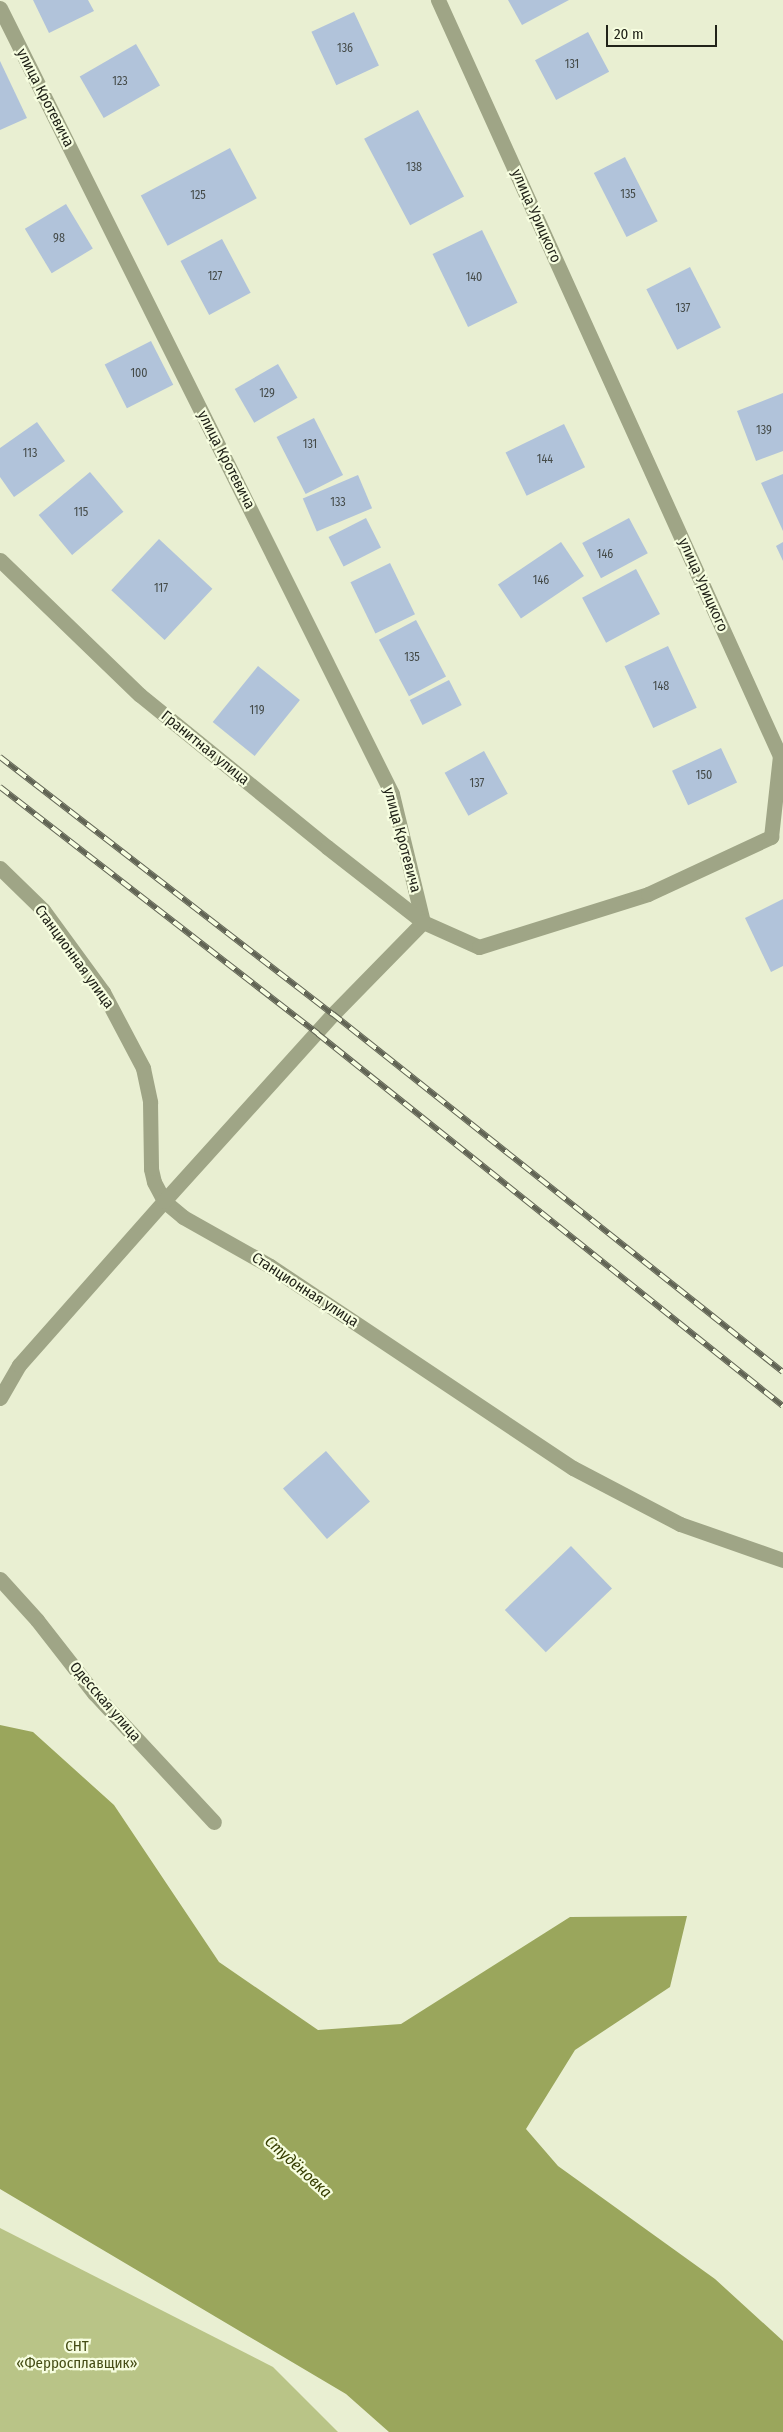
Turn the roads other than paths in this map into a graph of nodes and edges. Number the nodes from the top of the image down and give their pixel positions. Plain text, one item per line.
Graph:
1 (438, 0) edge
2 (0, 8) edge
3 (0, 560) edge
4 (0, 868) edge
5 (423, 922) junction
6 (164, 1201) junction
7 (0, 1398) edge
8 (783, 1560) edge
9 (0, 1578) edge
10 (214, 1822) dead end

1 - 5 street, улица Урицкого
2 - 5 street, улица Кротевича
3 - 5 street, Гранитная улица
4 - 6 street, Станционная улица
5 - 6 street
6 - 7 street
6 - 8 street, Станционная улица
9 - 10 street, Одесская улица

